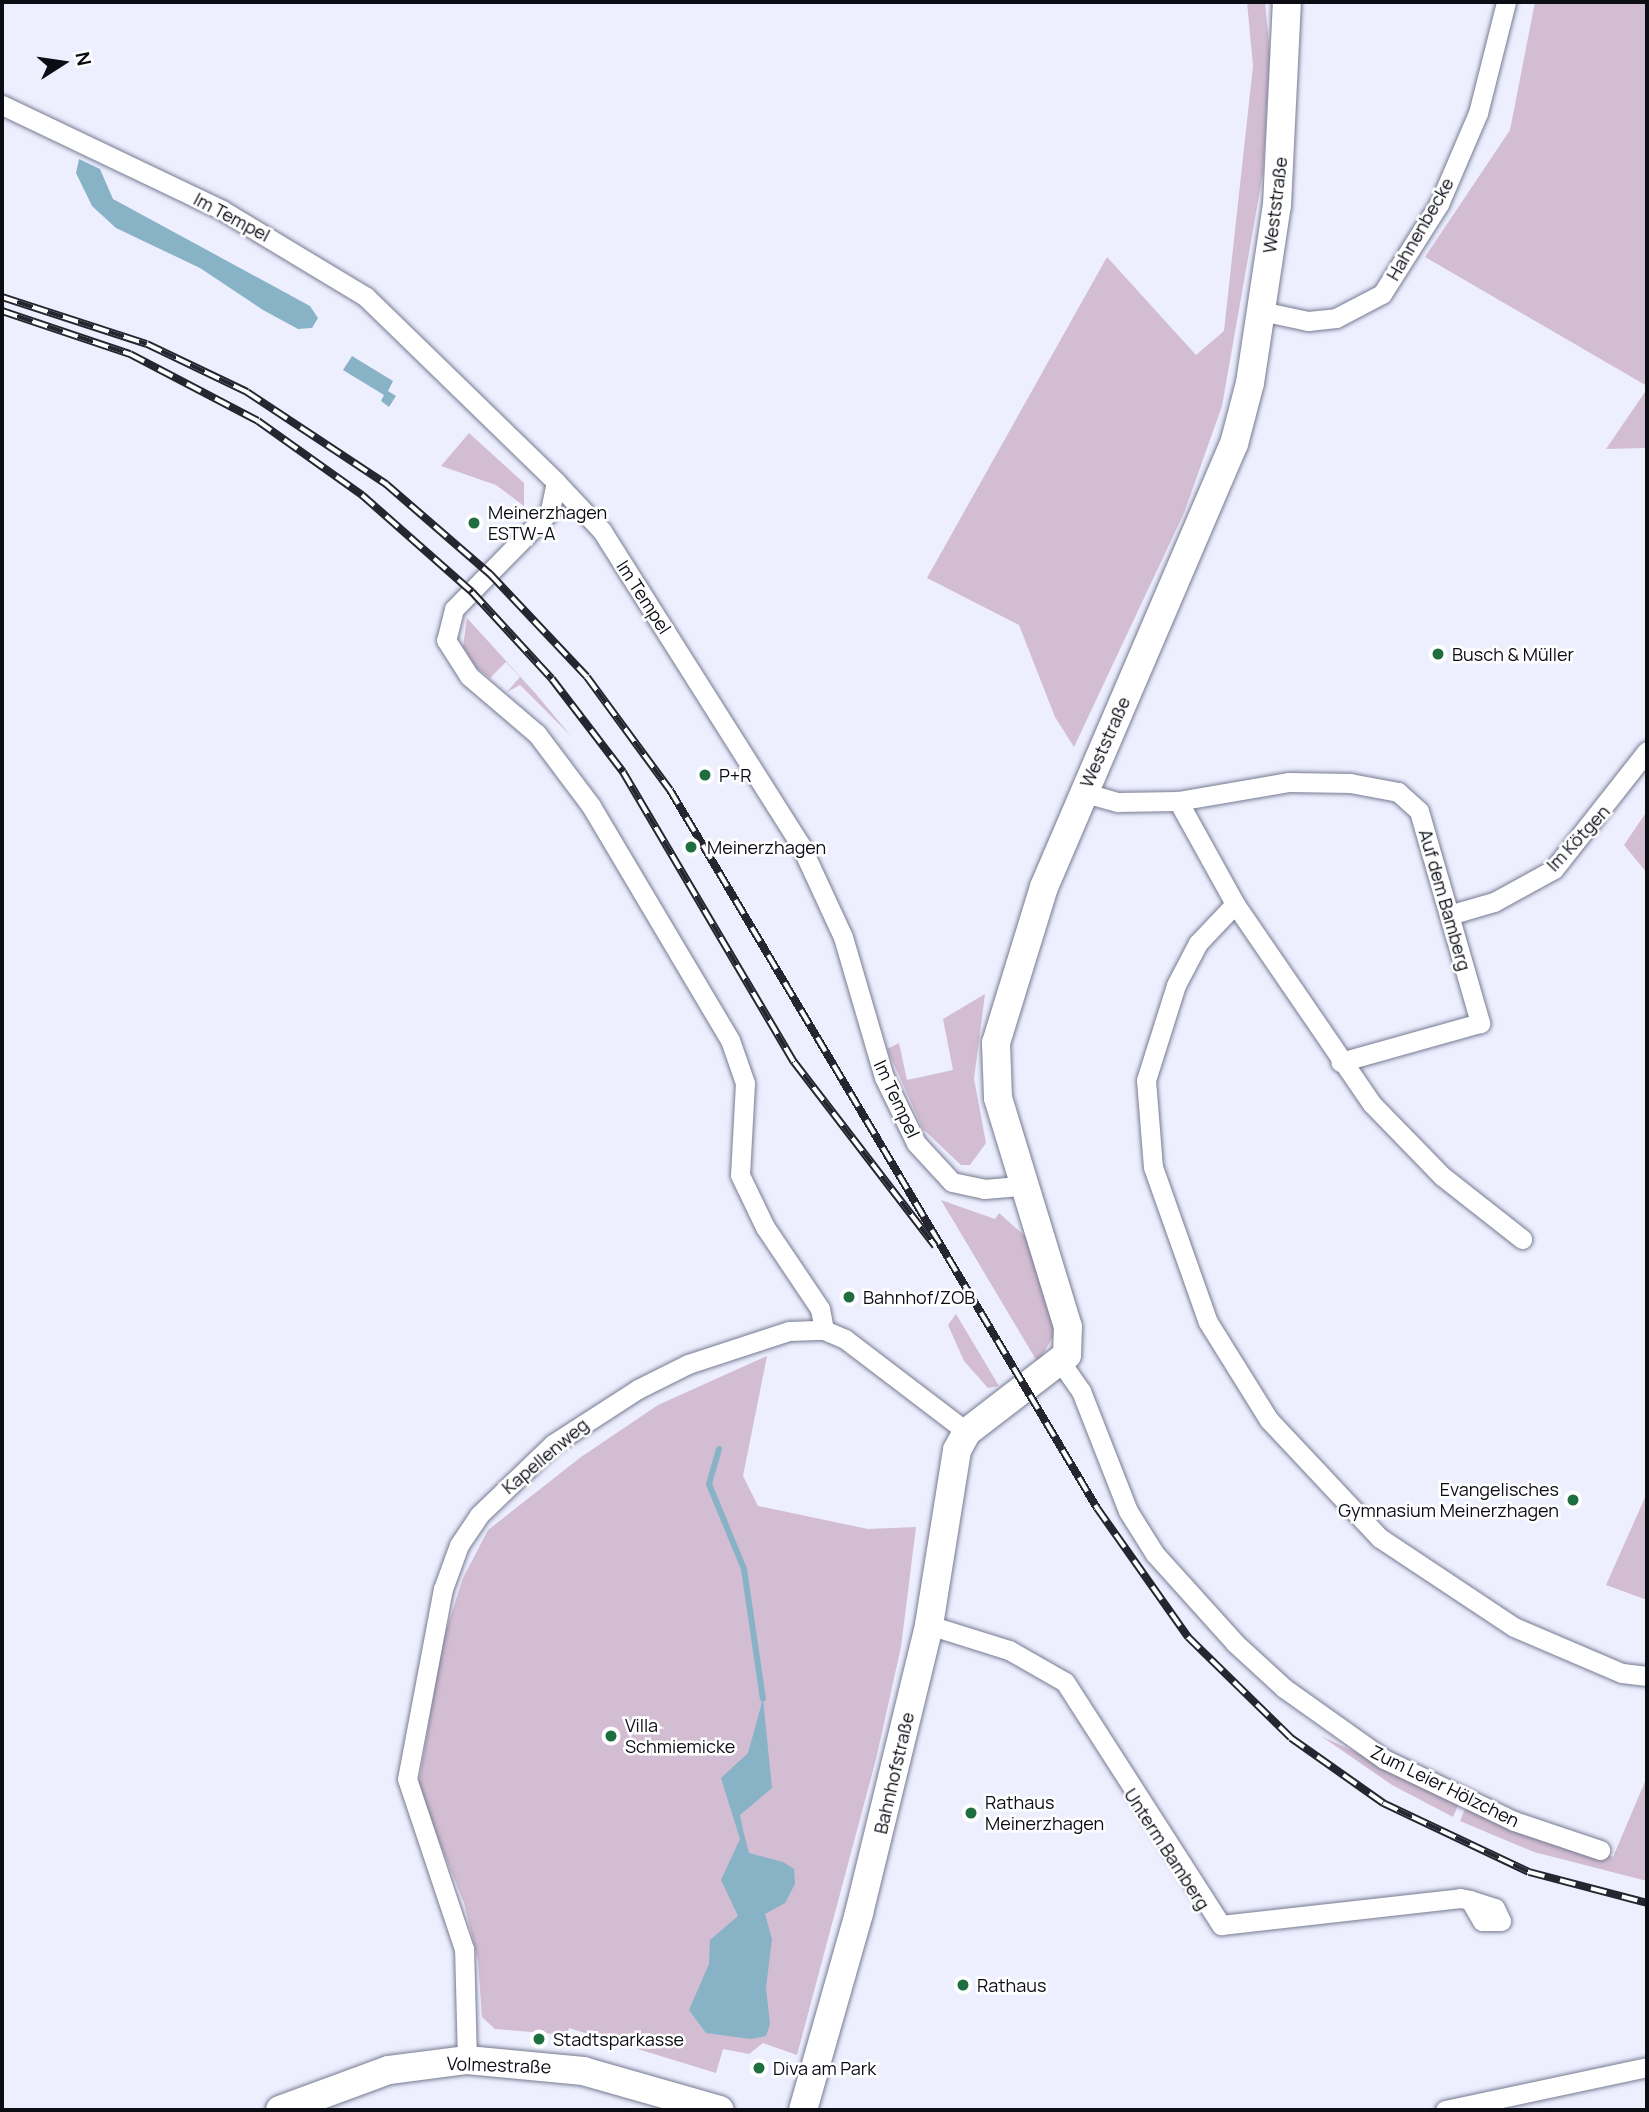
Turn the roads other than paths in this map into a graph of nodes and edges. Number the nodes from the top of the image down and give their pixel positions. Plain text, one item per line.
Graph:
1 (1287, 2) edge
2 (1506, 2) edge
3 (2, 105) edge
4 (1261, 311) junction
5 (556, 482) junction
6 (1647, 751) edge
7 (1082, 792) junction
8 (1178, 801) junction
9 (1235, 904) junction
10 (1449, 915) junction
11 (1340, 1062) junction
12 (1022, 1186) junction
13 (1522, 1238) dead end
14 (824, 1330) junction
15 (1062, 1364) junction
16 (967, 1432) junction
17 (929, 1625) junction
18 (1647, 1676) edge
19 (1600, 1850) dead end
20 (1470, 1900) dead end
21 (467, 2060) junction
22 (1647, 2067) edge
23 (280, 2110) edge
24 (720, 2110) edge
25 (803, 2110) edge
26 (1445, 2110) edge

1 - 4 main road, Weststraße
2 - 4 street, Hahnenbecke
3 - 5 street, Im Tempel
4 - 7 main road, Weststraße
5 - 12 street, Im Tempel
5 - 14 street
6 - 10 street, Im Kötgen
7 - 8 street, Auf dem Bamberg
7 - 12 main road, Weststraße
8 - 9 street
8 - 10 street, Auf dem Bamberg
9 - 11 street
9 - 18 street
10 - 11 street, Auf dem Bamberg
11 - 13 street
12 - 15 main road, Weststraße
14 - 16 street
14 - 21 street, Kapellenweg
15 - 16 main road
15 - 19 street, Zum Leier Hölzchen
16 - 17 main road, Bahnhofstraße
17 - 20 street, Unterm Bamberg
17 - 25 main road, Bahnhofstraße
21 - 23 main road, Volmestraße
21 - 24 main road, Volmestraße
22 - 26 street

